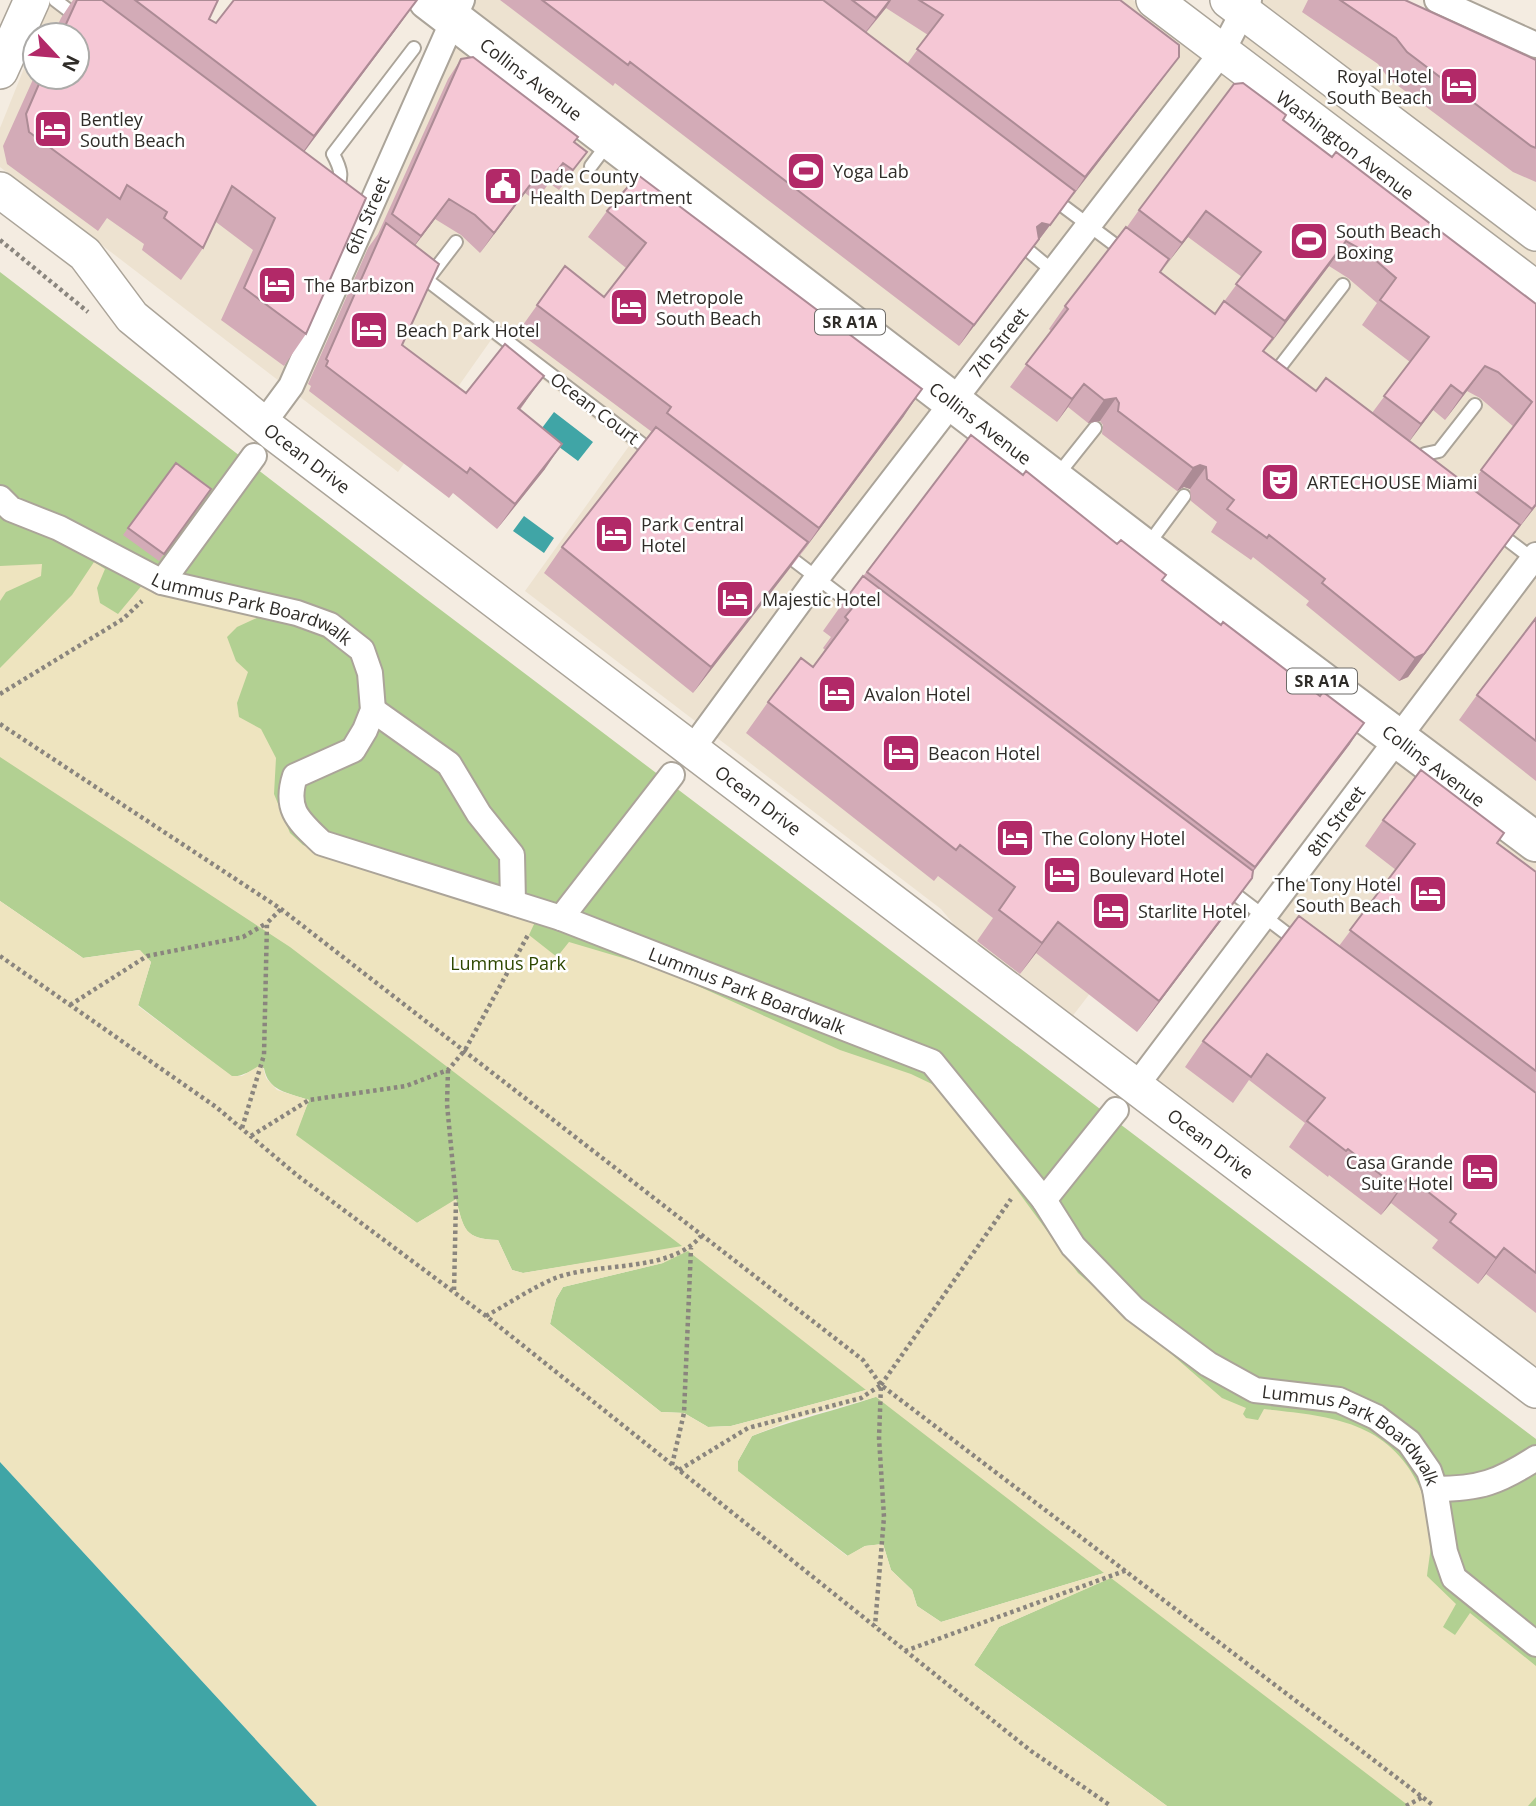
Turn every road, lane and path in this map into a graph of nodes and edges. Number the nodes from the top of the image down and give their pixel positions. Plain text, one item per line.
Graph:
1 (33, 0) edge
2 (55, 0) edge
3 (1154, 0) edge
4 (1437, 0) edge
5 (1241, 4) edge
6 (448, 6) edge
7 (84, 21) edge
8 (1536, 45) edge
9 (414, 48) dead end
10 (1222, 51) junction
11 (0, 71) edge
12 (1037, 186) edge
13 (0, 190) edge
14 (326, 203) edge
15 (1089, 225) junction
16 (1536, 233) edge
17 (0, 240) edge
18 (456, 242) dead end
19 (1030, 252) edge
20 (405, 263) edge
21 (1141, 265) edge
22 (1053, 271) junction
23 (427, 280) junction
24 (1343, 285) dead end
25 (1536, 289) edge
26 (94, 314) dead end
27 (1290, 377) edge
28 (953, 401) junction
29 (1475, 405) edge
30 (1095, 428) dead end
31 (259, 440) junction
32 (665, 461) edge
33 (1402, 461) edge
34 (1054, 480) junction
35 (1184, 496) dead end
36 (4, 505) edge
37 (1484, 523) edge
38 (776, 547) edge
39 (1145, 549) junction
40 (1535, 559) edge
41 (817, 578) junction
42 (162, 582) junction
43 (874, 621) edge
44 (0, 694) edge
45 (373, 710) junction
46 (0, 724) edge
47 (1399, 739) junction
48 (682, 762) junction
49 (1536, 842) edge
50 (1220, 883) edge
51 (513, 902) junction
52 (281, 909) junction
53 (550, 915) junction
54 (1264, 916) junction
55 (267, 923) junction
56 (1307, 948) edge
57 (0, 956) edge
58 (70, 1005) junction
59 (465, 1050) junction
60 (449, 1070) junction
61 (1126, 1098) junction
62 (242, 1128) junction
63 (251, 1136) junction
64 (1026, 1178) junction
65 (1044, 1200) junction
66 (701, 1236) junction
67 (691, 1248) junction
68 (454, 1292) junction
69 (486, 1316) junction
70 (881, 1385) junction
71 (1536, 1390) edge
72 (1536, 1458) edge
73 (672, 1465) junction
74 (679, 1470) junction
75 (1435, 1489) junction
76 (1127, 1570) junction
77 (874, 1626) junction
78 (1536, 1644) edge
79 (905, 1651) junction
80 (1423, 1797) junction
81 (1111, 1806) edge
82 (1406, 1806) edge
83 (1419, 1806) edge
84 (1434, 1806) edge

1 - 11 street
2 - 7 lane
3 - 10 street, Washington Avenue
4 - 8 street
5 - 10 street, 7th Street
5 - 16 street
6 - 28 main road, Collins Avenue / SR A1A
6 - 31 street, 6th Street
9 - 14 lane
10 - 15 street, 7th Street
10 - 25 street, Washington Avenue
12 - 15 lane
13 - 31 street, Ocean Drive
15 - 21 lane
15 - 22 street, 7th Street
17 - 26 path
18 - 23 lane
19 - 22 lane
20 - 23 lane, Ocean Court
22 - 28 street, 7th Street
23 - 32 lane, Ocean Court
24 - 27 lane
28 - 34 main road, Collins Avenue / SR A1A
28 - 41 street, 7th Street
29 - 33 lane
30 - 34 lane
31 - 42 street, 6th Street
31 - 48 street, Ocean Drive
34 - 39 main road, Collins Avenue / SR A1A
35 - 39 lane
36 - 42 street, Lummus Park Boardwalk
37 - 40 lane
38 - 41 lane
39 - 47 main road, Collins Avenue / SR A1A
40 - 47 street, 8th Street
41 - 43 lane
41 - 48 street, 7th Street
42 - 44 path
42 - 45 street, Lummus Park Boardwalk
45 - 51 street
45 - 51 street, Lummus Park Boardwalk
46 - 52 path
47 - 49 main road, Collins Avenue / SR A1A
47 - 54 street, 8th Street
48 - 53 street, 7th Street
48 - 61 street, Ocean Drive
50 - 54 lane
51 - 53 street, Lummus Park Boardwalk
52 - 55 path
52 - 59 path
53 - 59 path
53 - 64 street, Lummus Park Boardwalk
54 - 56 lane
54 - 61 street, 8th Street
55 - 58 path
55 - 62 path
57 - 58 path
58 - 62 path
59 - 60 path
59 - 66 path
60 - 63 path
60 - 68 path
61 - 65 street, 8th Street
61 - 71 street, Ocean Drive
62 - 63 path
63 - 68 path
64 - 65 street, Lummus Park Boardwalk
64 - 70 path
65 - 75 street, Lummus Park Boardwalk
66 - 67 path
66 - 70 path
67 - 69 path
67 - 73 path
68 - 69 path
69 - 73 path
70 - 74 path
70 - 76 path
70 - 77 path
72 - 75 street
73 - 74 path
74 - 77 path
75 - 78 street, Lummus Park Boardwalk
76 - 79 path
76 - 80 path
77 - 79 path
79 - 81 path
80 - 82 path
80 - 83 path
80 - 84 path

